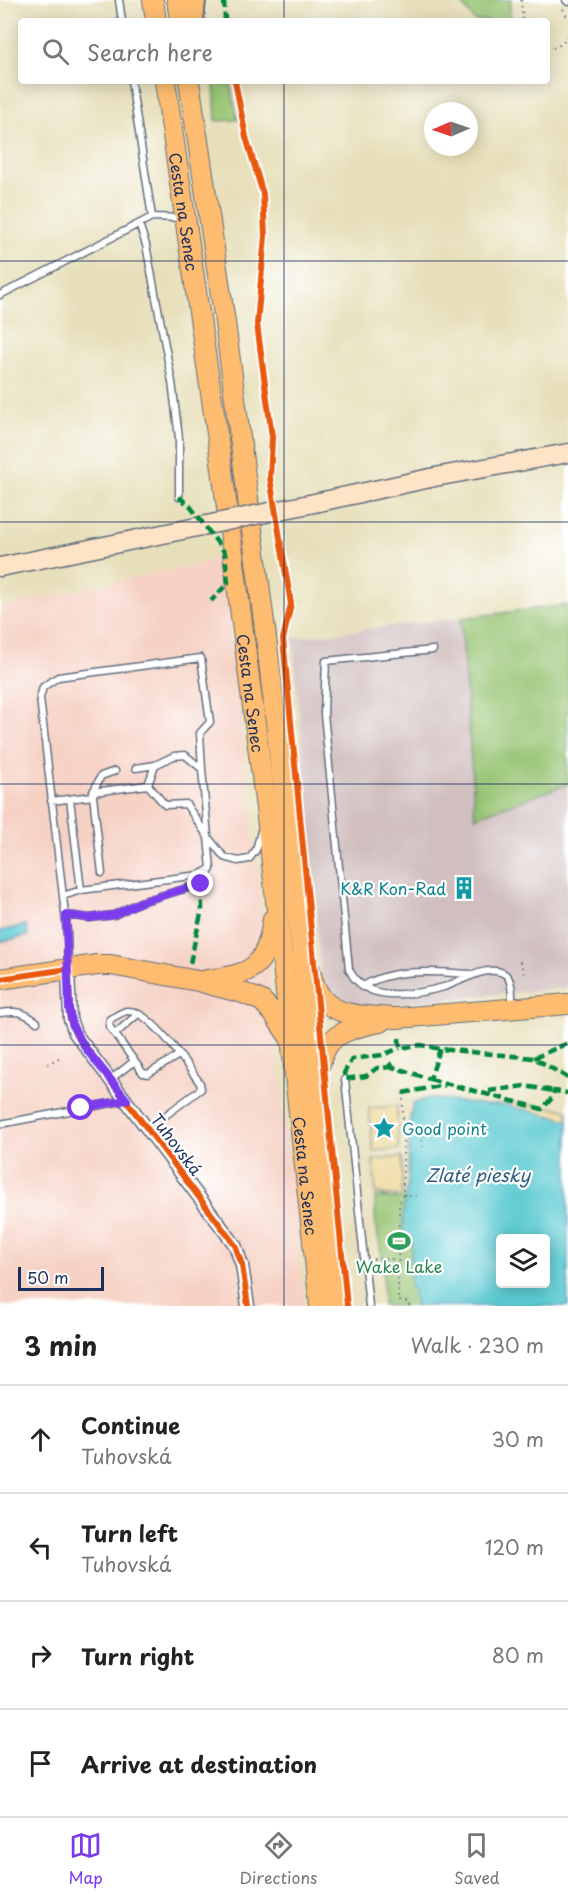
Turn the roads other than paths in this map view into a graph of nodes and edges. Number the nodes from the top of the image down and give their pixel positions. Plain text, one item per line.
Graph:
1 (119, 0) edge
2 (153, 0) edge
3 (177, 0) edge
4 (194, 0) edge
5 (122, 18) edge
6 (156, 18) edge
7 (180, 18) edge
8 (192, 18) edge
9 (131, 84) edge
10 (165, 84) edge
11 (189, 84) edge
12 (152, 217) junction
13 (186, 218) junction
14 (139, 224) junction
15 (0, 295) edge
16 (568, 453) edge
17 (179, 497) dead end
18 (0, 567) edge
19 (433, 650) dead end
20 (155, 765) junction
21 (136, 768) dead end
22 (202, 769) junction
23 (116, 771) dead end
24 (148, 785) junction
25 (93, 794) junction
26 (70, 799) junction
27 (51, 801) junction
28 (266, 807) junction
29 (208, 837) junction
30 (211, 869) junction
31 (102, 873) dead end
32 (81, 890) junction
33 (63, 896) junction
34 (276, 896) junction
35 (66, 915) junction
36 (301, 945) junction
37 (68, 969) junction
38 (474, 975) junction
39 (0, 979) edge
40 (198, 981) junction
41 (362, 987) junction
42 (568, 1004) edge
43 (513, 1009) junction
44 (0, 1013) edge
45 (138, 1014) junction
46 (397, 1018) junction
47 (37, 1022) dead end
48 (115, 1034) junction
49 (292, 1040) junction
50 (179, 1055) junction
51 (133, 1062) junction
52 (111, 1079) junction
53 (345, 1079) dead end
54 (314, 1085) junction
55 (127, 1100) junction
56 (162, 1118) dead end
57 (0, 1124) edge
58 (248, 1306) edge
59 (320, 1306) edge
60 (336, 1306) edge
61 (369, 1306) edge

1 - 5 lane
2 - 6 main road
3 - 7 main road
4 - 8 highway
9 - 12 lane
10 - 13 main road, Cesta na Senec
11 - 36 main road, Cesta na Senec
12 - 13 lane
12 - 14 lane
13 - 28 main road, Cesta na Senec
14 - 15 lane
14 - 17 lane
16 - 18 main road, bridge
19 - 41 lane
20 - 21 lane
20 - 22 lane
20 - 24 lane
22 - 27 lane, Tuhovská
22 - 29 lane
23 - 25 lane
24 - 25 lane
24 - 29 lane
25 - 26 lane
25 - 31 lane
26 - 27 lane
26 - 32 lane
27 - 33 lane, Tuhovská
28 - 29 lane
28 - 34 main road, Cesta na Senec
29 - 30 lane
30 - 32 lane
30 - 35 lane
32 - 33 lane
33 - 35 lane, Tuhovská
34 - 40 main road
34 - 49 main road, Cesta na Senec
35 - 37 lane, Tuhovská
36 - 46 main road
36 - 54 main road, Cesta na Senec
37 - 39 main road
37 - 40 main road
37 - 52 street, Tuhovská
38 - 41 lane
38 - 41 lane
38 - 43 lane
40 - 49 main road
42 - 43 main road
43 - 46 main road
44 - 47 lane
45 - 48 lane
45 - 48 lane
45 - 50 lane
46 - 54 main road
48 - 51 lane
49 - 59 main road, Cesta na Senec
50 - 51 lane
50 - 56 lane
51 - 52 lane
52 - 55 street, Tuhovská
53 - 61 lane
54 - 60 main road, Cesta na Senec
55 - 57 lane
55 - 58 street, Tuhovská

